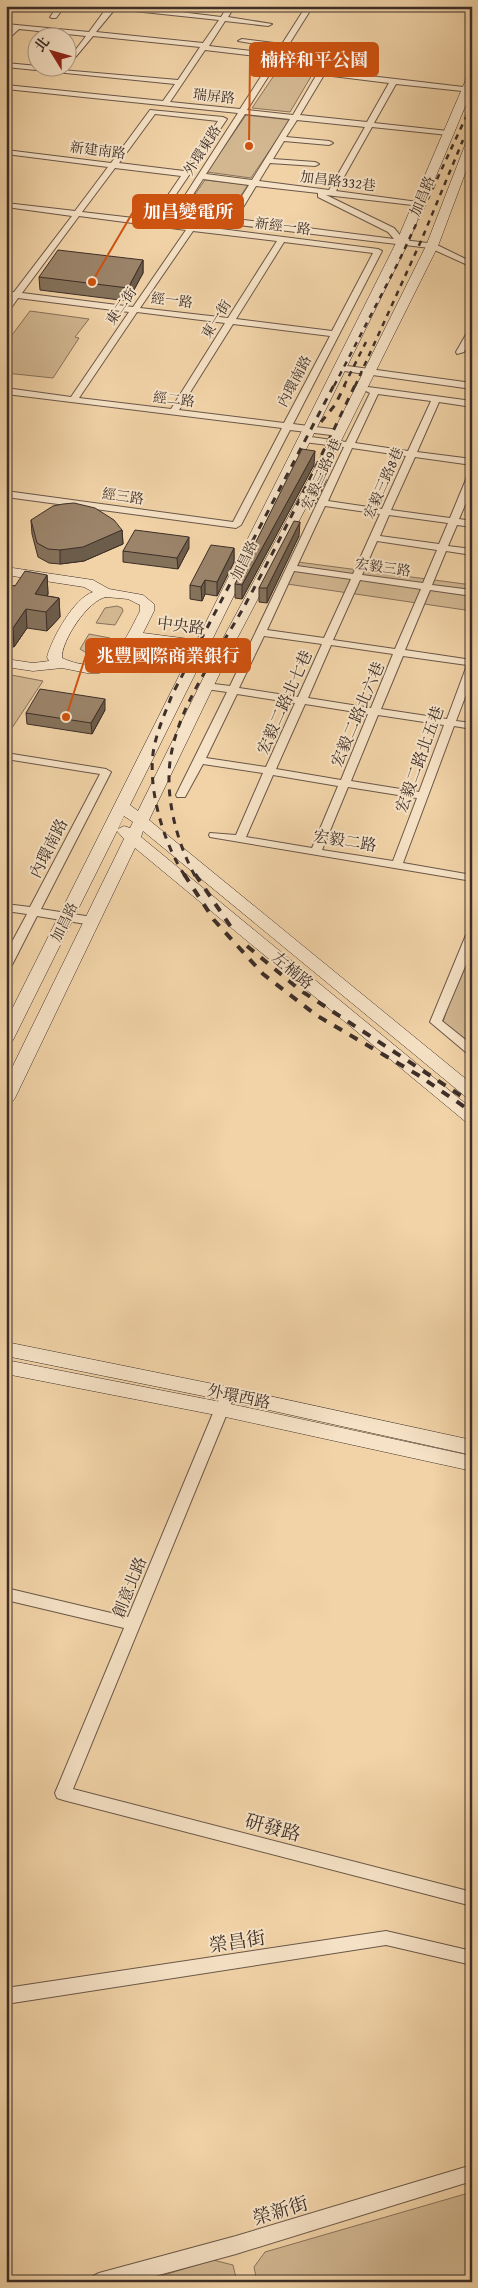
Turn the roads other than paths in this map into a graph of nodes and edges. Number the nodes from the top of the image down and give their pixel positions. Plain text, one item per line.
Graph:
1 (62, 6) edge
2 (112, 6) edge
3 (232, 6) edge
4 (271, 6) edge
5 (309, 8) edge
6 (54, 17) dead end
7 (223, 18) junction
8 (268, 24) dead end
9 (6, 26) edge
10 (17, 27) junction
11 (28, 29) edge
12 (78, 34) edge
13 (92, 34) junction
14 (6, 39) edge
15 (242, 42) dead end
16 (284, 46) junction
17 (204, 47) junction
18 (78, 51) edge
19 (278, 56) junction
20 (6, 65) edge
21 (28, 66) edge
22 (271, 67) junction
23 (78, 69) edge
24 (322, 73) junction
25 (472, 77) edge
26 (394, 81) junction
27 (179, 82) junction
28 (51, 84) dead end
29 (6, 87) edge
30 (46, 91) junction
31 (468, 95) edge
32 (165, 104) junction
33 (242, 111) junction
34 (296, 117) junction
35 (370, 124) junction
36 (448, 133) junction
37 (472, 136) edge
38 (282, 138) junction
39 (472, 140) edge
40 (329, 144) dead end
41 (6, 152) edge
42 (268, 160) junction
43 (314, 164) dead end
44 (112, 165) junction
45 (186, 174) junction
46 (200, 176) junction
47 (254, 183) junction
48 (312, 190) junction
49 (331, 193) junction
50 (418, 204) junction
51 (6, 205) edge
52 (75, 214) junction
53 (230, 222) junction
54 (153, 223) junction
55 (191, 228) junction
56 (282, 239) junction
57 (402, 243) junction
58 (432, 246) junction
59 (378, 251) joint
60 (472, 265) edge
61 (6, 294) edge
62 (16, 295) junction
63 (6, 308) edge
64 (136, 310) junction
65 (232, 321) junction
66 (472, 331) edge
67 (335, 334) junction
68 (460, 352) dead end
69 (340, 368) junction
70 (368, 372) junction
71 (472, 386) edge
72 (360, 389) junction
73 (375, 391) junction
74 (8, 393) edge
75 (436, 399) junction
76 (73, 400) junction
77 (472, 404) edge
78 (173, 413) junction
79 (287, 428) junction
80 (306, 435) junction
81 (337, 438) junction
82 (349, 445) junction
83 (411, 454) junction
84 (472, 462) edge
85 (472, 477) edge
86 (6, 494) edge
87 (322, 503) junction
88 (385, 512) junction
89 (453, 521) junction
90 (472, 524) edge
91 (236, 525) joint
92 (374, 538) junction
93 (442, 548) junction
94 (472, 552) edge
95 (291, 568) junction
96 (6, 571) edge
97 (356, 577) junction
98 (426, 587) junction
99 (106, 593) junction
100 (472, 594) edge
101 (260, 632) junction
102 (133, 636) junction
103 (327, 642) junction
104 (202, 645) junction
105 (225, 648) junction
106 (399, 652) junction
107 (6, 663) edge
108 (62, 664) junction
109 (472, 664) edge
110 (206, 686) junction
111 (233, 690) junction
112 (301, 700) junction
113 (374, 712) junction
114 (450, 723) junction
115 (472, 726) edge
116 (6, 756) edge
117 (200, 760) junction
118 (270, 771) junction
119 (345, 783) junction
120 (181, 795) dead end
121 (423, 796) junction
122 (122, 806) junction
123 (142, 822) junction
124 (113, 823) junction
125 (214, 835) dead end
126 (133, 838) junction
127 (239, 840) junction
128 (316, 852) junction
129 (397, 865) junction
130 (472, 878) edge
131 (6, 907) edge
132 (34, 911) junction
133 (66, 917) junction
134 (92, 921) junction
135 (472, 936) edge
136 (6, 965) edge
137 (6, 1038) edge
138 (472, 1051) edge
139 (472, 1093) edge
140 (6, 1098) edge
141 (472, 1118) edge
142 (6, 1349) edge
143 (6, 1366) edge
144 (224, 1401) junction
145 (472, 1448) edge
146 (472, 1464) edge
147 (6, 1594) edge
148 (133, 1624) junction
149 (64, 1793) joint
150 (472, 1899) edge
151 (472, 1958) edge
152 (6, 1996) edge
153 (472, 2173) edge
154 (99, 2282) edge

1 - 6 street
2 - 7 street
2 - 13 street
3 - 7 street
4 - 5 street
5 - 16 street, 外環東路
7 - 8 street
7 - 17 street
9 - 10 street
10 - 11 street
10 - 14 street
12 - 13 street
13 - 17 street
13 - 18 street
15 - 16 street
16 - 19 street, 外環東路
17 - 19 street
17 - 27 street
19 - 22 street, 外環東路
20 - 21 street
22 - 24 street
22 - 33 street, 外環東路
23 - 27 street
24 - 26 street
24 - 34 street
25 - 31 street, 加昌路
26 - 31 street
26 - 35 street
27 - 32 street
28 - 30 street
29 - 30 street, 瑞屏路
30 - 32 street, 瑞屏路
31 - 36 street, 加昌路
32 - 33 street, 瑞屏路
33 - 34 street, 瑞屏路
33 - 46 street, 外環東路
34 - 35 street, 瑞屏路
34 - 38 street
35 - 36 street, 瑞屏路
35 - 49 street
36 - 37 street
36 - 50 street, 加昌路
38 - 40 street
38 - 42 street
39 - 58 street, 加昌路
41 - 44 street, 新建南路
42 - 43 street
42 - 47 street
44 - 45 street, 新建南路
44 - 45 street
44 - 52 street
45 - 54 street
46 - 47 street, 加昌路332巷
46 - 53 street, 外環東路
47 - 48 street, 加昌路332巷
47 - 53 street
48 - 49 street, 加昌路332巷
48 - 57 street
49 - 50 street, 加昌路332巷
50 - 57 street, 加昌路
51 - 52 street, 新經一路
52 - 54 street, 新經一路
52 - 62 street
53 - 57 street, 外環東路
54 - 55 street, 新經一路
55 - 56 street, 新經一路
55 - 64 street, 東二街
56 - 59 street, 新經一路
56 - 65 street, 東一街
57 - 58 street, 外環東路
57 - 69 street, 加昌路
58 - 60 street, 外環東路
58 - 70 street, 加昌路
59 - 67 street, 內環南路
61 - 62 street, 經一路
62 - 63 street
62 - 64 street, 經一路
64 - 65 street, 經一路
64 - 76 street, 東二街
65 - 67 street, 經一路
65 - 78 street, 東一街
66 - 68 street
67 - 79 street, 內環南路
69 - 70 street
69 - 80 street, 加昌路
70 - 71 street
70 - 72 street, 加昌路
72 - 73 street
72 - 81 street, 加昌路
73 - 75 street
73 - 82 street, 宏毅三路9巷
74 - 76 street, 經二路
75 - 77 street
75 - 83 street, 宏毅三路8巷
76 - 78 street, 經二路
78 - 79 street, 經二路
79 - 80 street, 經二路
79 - 91 street, 內環南路
80 - 81 street, 經二路
80 - 104 street, 加昌路
81 - 82 street, 經二路
81 - 105 street, 加昌路
82 - 83 street, 經二路
82 - 87 street, 宏毅三路9巷
83 - 84 street, 經二路
83 - 88 street, 宏毅三路8巷
85 - 89 street, 宏毅二路北六巷
86 - 91 street, 經三路
87 - 88 street
87 - 95 street, 宏毅三路9巷
88 - 89 street
88 - 92 street, 宏毅三路8巷
89 - 90 street
89 - 93 street, 宏毅二路北六巷
92 - 93 street
92 - 97 street, 宏毅三路8巷
93 - 94 street
93 - 98 street, 宏毅二路北六巷
95 - 97 street, 宏毅三路
95 - 101 street, 宏毅三路9巷
96 - 99 street
97 - 98 street, 宏毅三路
97 - 103 street, 宏毅二路北七巷
98 - 100 street, 宏毅三路
98 - 106 street, 宏毅二路北六巷
99 - 102 street
99 - 108 street
101 - 103 street
101 - 111 street, 宏毅三路9巷
102 - 104 street, 中央路
102 - 108 street
103 - 106 street
103 - 112 street, 宏毅二路北七巷
104 - 105 street, 中央路
104 - 122 street, 加昌路
105 - 110 street, 加昌路
106 - 109 street
106 - 113 street, 宏毅二路北六巷
107 - 108 street
109 - 114 street, 宏毅二路北五巷
110 - 111 street
110 - 123 street, 加昌路
111 - 112 street
111 - 117 street, 宏毅三路9巷
112 - 113 street
112 - 118 street, 宏毅二路北七巷
113 - 114 street
113 - 119 street, 宏毅二路北六巷
114 - 115 street
114 - 121 street, 宏毅二路北五巷
116 - 132 street, 內環南路
117 - 118 street
117 - 120 street, 宏毅三路9巷
118 - 119 street
118 - 127 street, 宏毅二路北七巷
119 - 121 street
119 - 128 street, 宏毅二路北六巷
121 - 129 street, 宏毅二路北五巷
122 - 123 street, 左楠路
122 - 124 street, 加昌路
123 - 126 street, 加昌路
123 - 139 street, 左楠路
124 - 126 street, 左楠路
124 - 133 street, 加昌路
125 - 127 street, 宏毅二路
126 - 134 street, 加昌路
126 - 141 street, 左楠路
127 - 128 street, 宏毅二路
128 - 129 street, 宏毅二路
129 - 130 street, 宏毅二路
131 - 132 street
132 - 133 street
132 - 136 street, 內環南路
133 - 134 street
133 - 137 street, 加昌路
134 - 140 street, 加昌路
135 - 138 street
142 - 144 street, 外環西路
143 - 144 street, 外環西路
144 - 145 street, 外環西路
144 - 146 street, 外環西路
144 - 148 street, 創意北路
147 - 148 street
148 - 149 street, 創意北路
149 - 150 street, 研發路
151 - 152 street, 榮昌街
153 - 154 street, 榮新街

